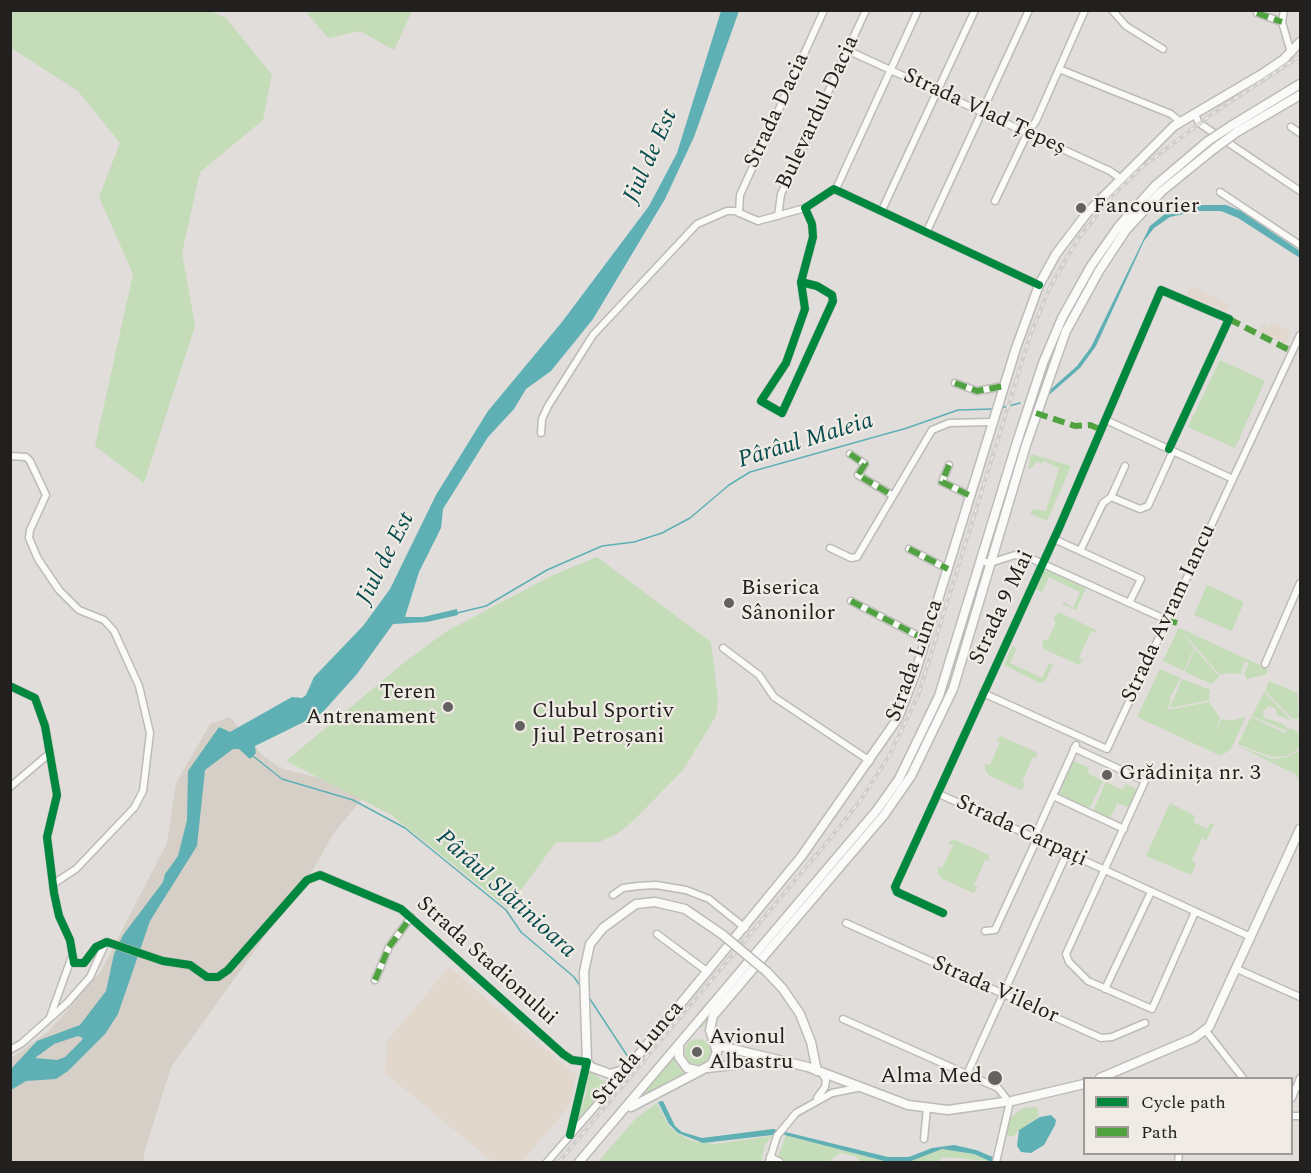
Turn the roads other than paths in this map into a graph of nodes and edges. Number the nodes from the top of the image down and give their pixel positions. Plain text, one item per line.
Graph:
1 (824, 10) edge
2 (866, 10) edge
3 (918, 10) edge
4 (975, 10) edge
5 (1029, 10) edge
6 (1085, 10) edge
7 (1112, 10) edge
8 (1284, 10) edge
9 (1257, 13) dead end
10 (1282, 22) junction
11 (1300, 42) edge
12 (1163, 49) dead end
13 (847, 50) junction
14 (1291, 53) junction
15 (1059, 69) junction
16 (890, 70) junction
17 (1300, 84) edge
18 (937, 92) junction
19 (1300, 95) edge
20 (982, 113) junction
21 (1195, 115) junction
22 (1180, 122) junction
23 (1292, 127) dead end
24 (1234, 129) junction
25 (1300, 133) edge
26 (1027, 134) junction
27 (1120, 178) junction
28 (836, 189) junction
29 (1300, 191) edge
30 (1220, 192) dead end
31 (995, 201) dead end
32 (805, 208) junction
33 (882, 210) junction
34 (739, 213) junction
35 (778, 216) junction
36 (927, 231) junction
37 (1300, 245) edge
38 (801, 282) junction
39 (1039, 285) junction
40 (1300, 335) edge
41 (1293, 352) junction
42 (1300, 355) edge
43 (955, 383) dead end
44 (1004, 386) junction
45 (1106, 420) junction
46 (993, 422) junction
47 (541, 433) dead end
48 (1171, 450) junction
49 (850, 453) dead end
50 (10, 456) edge
51 (949, 465) dead end
52 (1125, 466) dead end
53 (1233, 479) junction
54 (892, 495) junction
55 (971, 496) junction
56 (1005, 496) junction
57 (1111, 496) junction
58 (1054, 539) junction
59 (830, 548) dead end
60 (909, 549) dead end
61 (1080, 551) junction
62 (980, 561) junction
63 (990, 563) junction
64 (1043, 564) junction
65 (948, 569) junction
66 (1300, 583) edge
67 (851, 601) dead end
68 (1129, 603) junction
69 (1167, 620) junction
70 (926, 640) junction
71 (723, 648) dead end
72 (1265, 664) dead end
73 (10, 686) edge
74 (983, 693) junction
75 (1079, 738) junction
76 (1074, 748) junction
77 (1107, 749) joint
78 (50, 753) junction
79 (870, 762) junction
80 (10, 787) edge
81 (938, 793) junction
82 (1053, 796) junction
83 (1124, 829) junction
84 (1300, 829) edge
85 (1035, 838) junction
86 (1297, 844) edge
87 (1067, 853) junction
88 (1105, 870) junction
89 (53, 884) junction
90 (1151, 892) junction
91 (613, 896) dead end
92 (1195, 912) junction
93 (943, 913) dead end
94 (411, 917) junction
95 (846, 923) dead end
96 (745, 928) junction
97 (985, 931) dead end
98 (657, 934) dead end
99 (1251, 938) junction
100 (106, 942) junction
101 (72, 958) junction
102 (1237, 969) junction
103 (708, 972) junction
104 (375, 980) dead end
105 (1105, 989) junction
106 (1002, 995) junction
107 (1300, 997) edge
108 (49, 1019) junction
109 (843, 1019) dead end
110 (1145, 1023) dead end
111 (1206, 1031) junction
112 (688, 1034) junction
113 (711, 1037) junction
114 (680, 1044) junction
115 (716, 1045) junction
116 (10, 1050) edge
117 (774, 1060) junction
118 (587, 1062) junction
119 (627, 1069) junction
120 (703, 1070) junction
121 (819, 1072) junction
122 (967, 1074) junction
123 (1102, 1077) edge
124 (1242, 1077) edge
125 (1300, 1078) edge
126 (1083, 1084) edge
127 (857, 1088) junction
128 (1293, 1096) edge
129 (814, 1101) junction
130 (1008, 1102) junction
131 (927, 1108) junction
132 (626, 1110) junction
133 (570, 1135) junction
134 (924, 1139) dead end
135 (997, 1159) edge
136 (769, 1160) edge
137 (547, 1162) edge
138 (579, 1162) edge
139 (780, 1162) edge

1 - 34 street, Strada Dacia
2 - 13 street, Bulevardul Dacia
3 - 16 street
4 - 18 street
5 - 20 street
6 - 15 street
7 - 12 street
8 - 10 street
9 - 10 street
10 - 14 street
11 - 14 main road, Strada Lunca
13 - 16 street, Strada Vlad Țepeș
13 - 35 street, Bulevardul Dacia
14 - 21 main road, Strada Lunca
15 - 22 street
15 - 26 street
16 - 18 street, Strada Vlad Țepeș
16 - 28 street
17 - 24 main road
18 - 20 street, Strada Vlad Țepeș
18 - 33 street
19 - 24 main road
20 - 26 street, Strada Vlad Țepeș
20 - 36 street
21 - 22 main road, Strada Lunca
21 - 29 street
22 - 27 main road, Strada Lunca
23 - 25 street
24 - 56 main road, bridge
26 - 27 street, Strada Vlad Țepeș
26 - 31 street
27 - 39 main road, Strada Lunca
28 - 32 street
28 - 33 street
30 - 37 street
32 - 35 street
32 - 38 street
33 - 36 street
34 - 35 street
34 - 47 street
36 - 39 street
38 - 38 street
39 - 44 main road, Strada Lunca
40 - 41 street, Strada Avram Iancu
41 - 42 street
41 - 53 street, Strada Avram Iancu
43 - 44 street
44 - 46 main road, Strada Lunca
45 - 48 street
45 - 48 street, Strada 9 Mai
45 - 58 street, Strada 9 Mai
46 - 54 street
46 - 55 main road, Strada Lunca
48 - 53 street
48 - 57 street
49 - 54 street
50 - 89 street
51 - 55 street
52 - 57 street
53 - 69 street, Strada Avram Iancu
54 - 59 street
55 - 65 main road, Strada Lunca
56 - 62 main road
56 - 63 main road
57 - 61 street
58 - 61 street
58 - 64 street, Strada 9 Mai
60 - 65 street
61 - 68 street, Strada Avram Iancu
62 - 63 street
62 - 112 main road
63 - 64 street
63 - 113 main road
64 - 68 street
64 - 74 street, Strada 9 Mai
65 - 70 main road, Strada Lunca
66 - 72 street
67 - 70 street
68 - 69 street
69 - 77 street, Strada Avram Iancu
70 - 79 main road, Strada Lunca
71 - 79 street
73 - 78 street
74 - 75 street, Strada 9 Mai
74 - 81 street, Strada 9 Mai
75 - 76 street
75 - 77 street, Strada 9 Mai
76 - 82 street
76 - 83 street, Strada Carpați
78 - 80 street
78 - 89 street
79 - 96 main road, Strada Lunca
81 - 85 street, Strada Carpați
81 - 93 street, Strada 9 Mai
82 - 83 street, Strada Carpați
82 - 85 street
83 - 88 street, Strada Carpați
84 - 86 main road
85 - 87 street, Strada Carpați
85 - 97 street
86 - 99 main road
87 - 88 street, Strada Carpați
87 - 106 street
88 - 90 street, Strada Carpați
88 - 105 street
89 - 101 street
90 - 92 street, Strada Carpați
90 - 105 street
91 - 96 street
92 - 99 street, Strada Carpați
92 - 105 street
94 - 100 street, Strada Stadionului
94 - 104 street
94 - 118 street, Strada Stadionului
95 - 106 street, Strada Vilelor
96 - 103 main road, Strada Lunca
98 - 103 street
99 - 102 main road
100 - 101 street
100 - 108 street
101 - 108 street
102 - 107 street
102 - 111 main road
103 - 119 main road, Strada Lunca
106 - 110 street, Strada Vilelor
106 - 122 street
108 - 116 street
109 - 122 street
111 - 123 main road
111 - 124 street
112 - 113 main road
112 - 114 main road
113 - 115 main road
114 - 120 main road
114 - 132 main road
115 - 117 main road
115 - 120 main road
117 - 120 main road
117 - 121 main road
118 - 119 main road
118 - 121 main road, bridge
118 - 133 street
119 - 133 street, Strada Lunca
120 - 132 main road
121 - 127 main road
121 - 129 street
122 - 130 street
125 - 128 street
126 - 130 main road
127 - 129 street
127 - 131 main road
129 - 136 street
130 - 131 main road
130 - 135 street
131 - 134 street
132 - 138 main road
133 - 137 street, Strada Lunca
136 - 139 street

